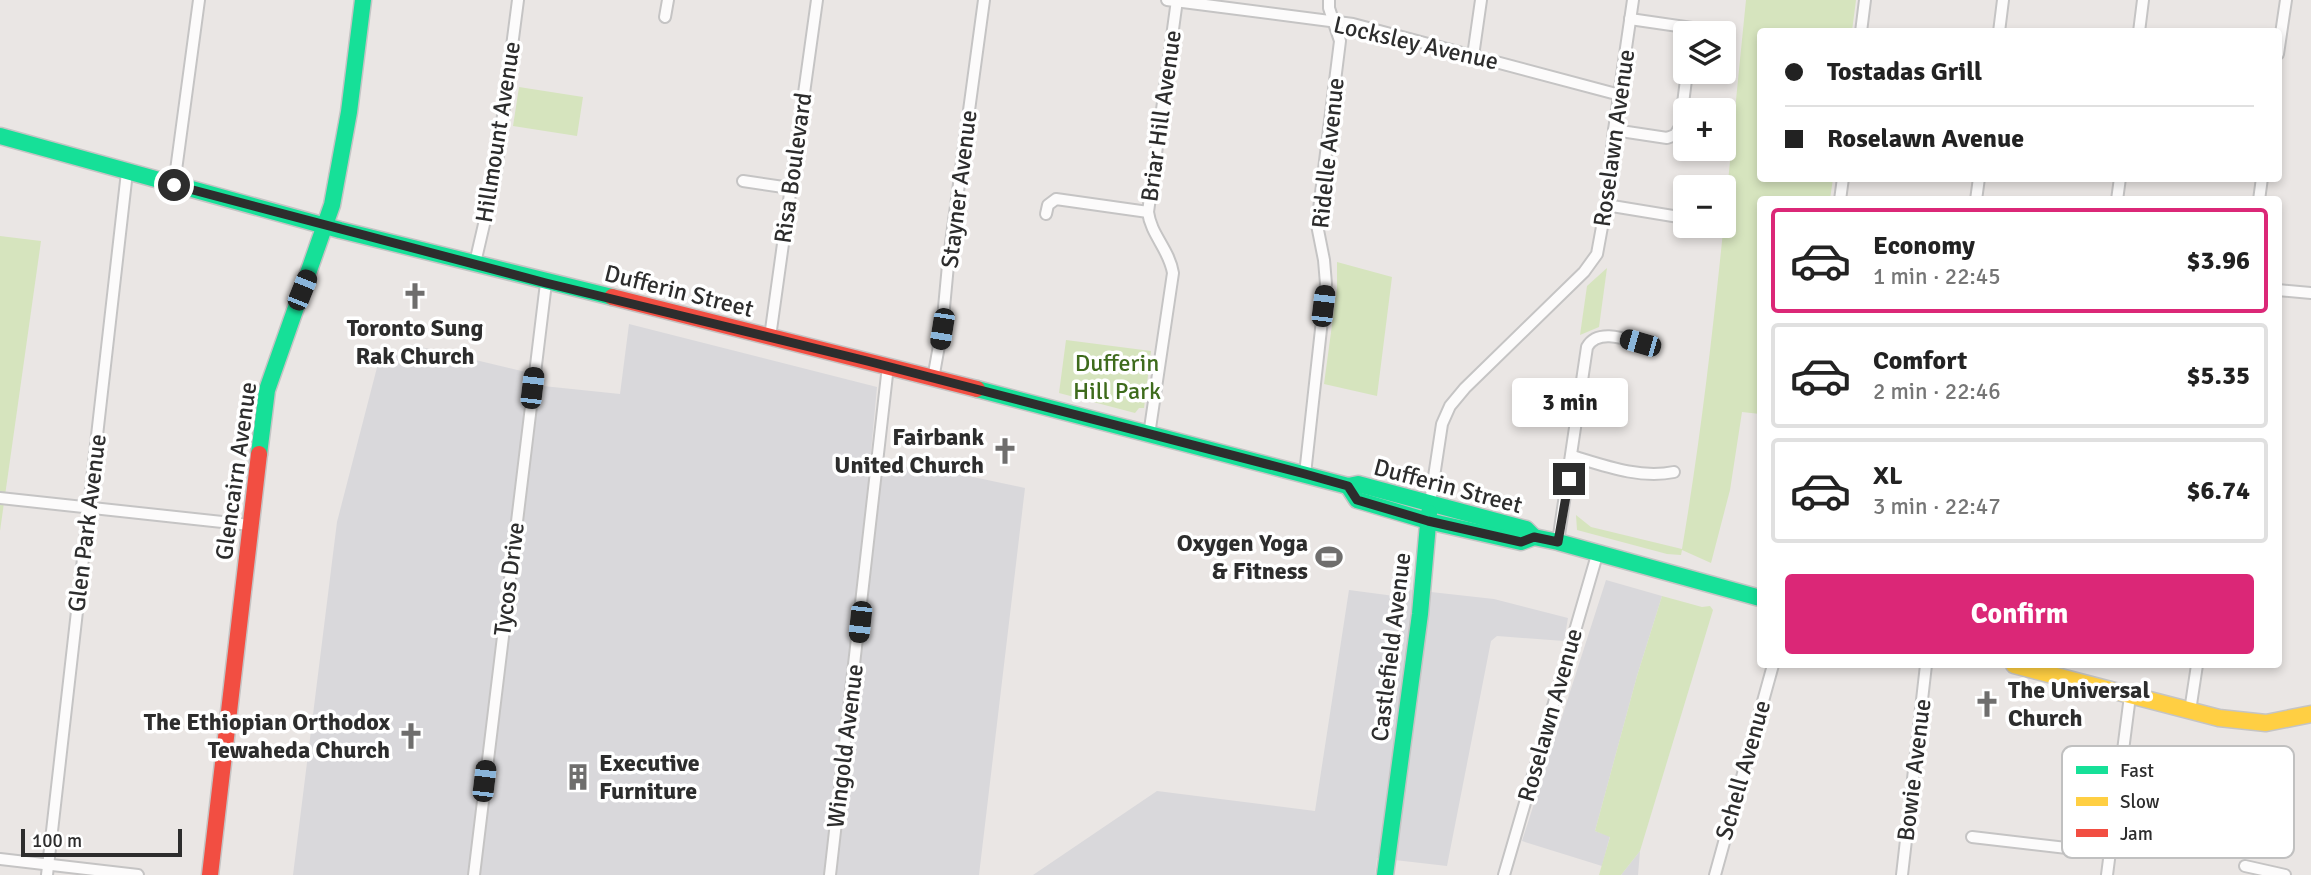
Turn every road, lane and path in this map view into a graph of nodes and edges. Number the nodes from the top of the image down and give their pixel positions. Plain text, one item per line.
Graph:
1 (199, 0) edge
2 (363, 0) edge
3 (518, 0) edge
4 (668, 0) edge
5 (817, 0) edge
6 (984, 0) edge
7 (1174, 0) edge
8 (1329, 0) edge
9 (1481, 0) edge
10 (1633, 0) edge
11 (1865, 0) edge
12 (2003, 0) edge
13 (2143, 0) edge
14 (2286, 0) edge
15 (665, 17) dead end
16 (1630, 19) junction
17 (1334, 22) junction
18 (1673, 27) edge
19 (1862, 28) edge
20 (2000, 28) edge
21 (2140, 28) edge
22 (2282, 28) edge
23 (1473, 56) junction
24 (1685, 84) edge
25 (1620, 95) junction
26 (1614, 130) junction
27 (0, 136) edge
28 (128, 172) junction
29 (743, 181) dead end
30 (174, 185) junction
31 (790, 188) junction
32 (1606, 205) junction
33 (1148, 212) junction
34 (1046, 214) dead end
35 (1673, 216) edge
36 (327, 226) junction
37 (475, 263) junction
38 (1584, 272) joint
39 (546, 283) junction
40 (2282, 290) edge
41 (2311, 293) edge
42 (770, 337) junction
43 (1640, 343) dead end
44 (888, 366) junction
45 (933, 379) junction
46 (1149, 435) junction
47 (1572, 456) junction
48 (1674, 472) dead end
49 (1305, 474) junction
50 (1348, 486) junction
51 (0, 498) edge
52 (1430, 503) junction
53 (89, 507) junction
54 (1428, 521) junction
55 (250, 525) junction
56 (1534, 537) junction
57 (1558, 542) junction
58 (1597, 555) junction
59 (1757, 597) edge
60 (1772, 668) edge
61 (1926, 668) edge
62 (2034, 668) edge
63 (2197, 668) edge
64 (2055, 671) edge
65 (2130, 696) junction
66 (2190, 711) junction
67 (2311, 714) edge
68 (2124, 746) edge
69 (1972, 837) dead end
70 (2062, 847) edge
71 (0, 859) edge
72 (2245, 866) dead end
73 (47, 870) edge
74 (138, 875) edge
75 (209, 875) edge
76 (474, 875) edge
77 (830, 875) edge
78 (1385, 875) edge
79 (1504, 875) edge
80 (1715, 875) edge
81 (1902, 875) edge
82 (2285, 875) edge

1 - 30 street
2 - 36 main road, Glencairn Avenue
3 - 37 street, Hillmount Avenue
4 - 15 street
5 - 31 street, Risa Boulevard
6 - 45 street, Stayner Avenue
7 - 17 street, Locksley Avenue
7 - 33 street, Briar Hill Avenue
8 - 17 street, Ridelle Avenue
9 - 23 street
10 - 16 street, Roselawn Avenue
11 - 19 street
12 - 20 street
13 - 21 street
14 - 22 street
16 - 18 street
16 - 25 street, Roselawn Avenue
17 - 23 street, Locksley Avenue
17 - 49 street, Ridelle Avenue
23 - 25 street, Locksley Avenue
24 - 26 street
25 - 26 street, Roselawn Avenue
26 - 32 street, Roselawn Avenue
27 - 28 main road, Dufferin Street
28 - 30 main road, Dufferin Street
28 - 53 street, Glen Park Avenue
29 - 31 street
30 - 36 main road, Dufferin Street
31 - 42 street, Risa Boulevard
32 - 35 street
32 - 38 street, Roselawn Avenue
33 - 34 street
33 - 46 street, Briar Hill Avenue
36 - 37 main road, Dufferin Street
36 - 55 main road, Glencairn Avenue
37 - 39 main road, Dufferin Street
38 - 52 street, Castlefield Avenue
39 - 42 main road, Dufferin Street
39 - 76 street, Tycos Drive
40 - 41 street
42 - 44 main road, Dufferin Street
43 - 47 street
44 - 45 main road, Dufferin Street
44 - 77 street, Wingold Avenue
45 - 46 main road, Dufferin Street
46 - 49 main road, Dufferin Street
47 - 48 street
47 - 57 street
49 - 50 main road, Dufferin Street
50 - 52 main road, Dufferin Street
50 - 54 main road, Dufferin Street
51 - 53 street
52 - 54 main road, Castlefield Avenue
52 - 56 main road, Dufferin Street
53 - 55 street
53 - 73 street, Glen Park Avenue
54 - 56 main road, Dufferin Street
54 - 78 main road, Castlefield Avenue
55 - 75 main road, Glencairn Avenue
56 - 57 main road, Dufferin Street
57 - 58 main road, Dufferin Street
58 - 59 main road, Dufferin Street
58 - 79 street, Roselawn Avenue
60 - 80 street, Schell Avenue
61 - 81 street, Bowie Avenue
62 - 64 main road
63 - 66 street
64 - 65 main road
65 - 66 main road
65 - 68 street
66 - 67 main road
69 - 70 street
71 - 73 street
72 - 82 street
73 - 74 street

